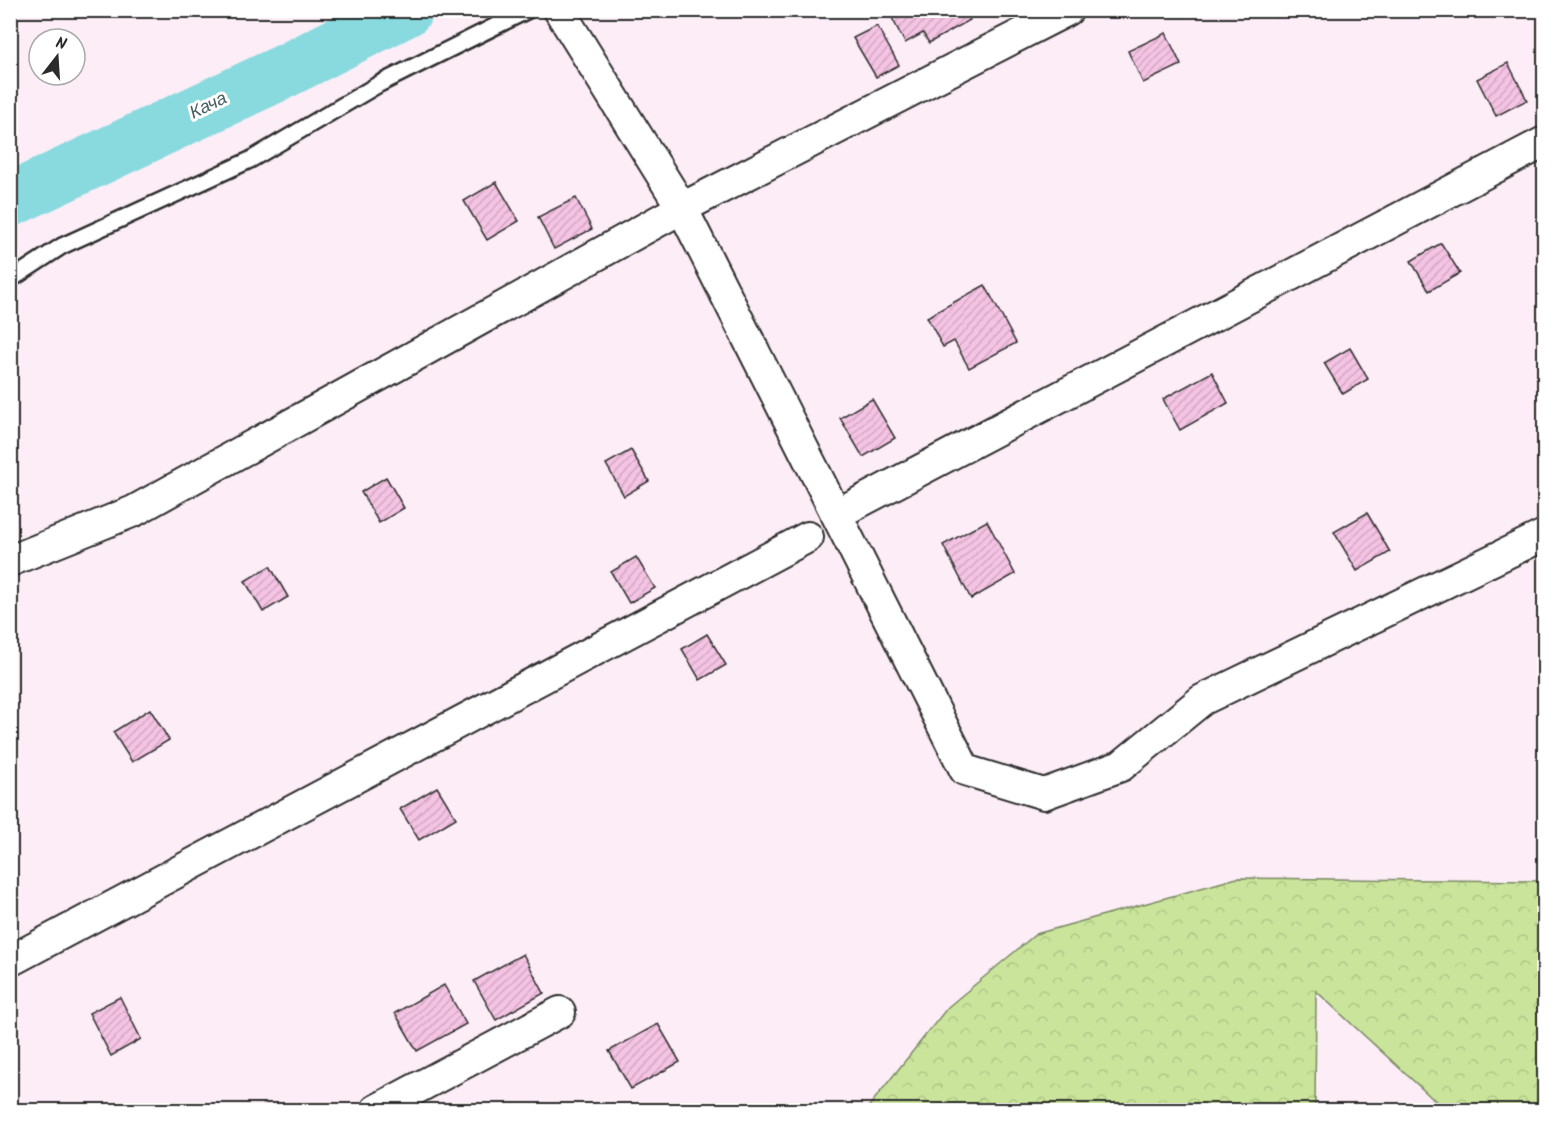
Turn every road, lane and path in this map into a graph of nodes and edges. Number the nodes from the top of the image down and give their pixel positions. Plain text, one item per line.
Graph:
1 (528, 10) edge
2 (559, 10) edge
3 (1068, 10) edge
4 (1545, 142) edge
5 (682, 208) junction
6 (10, 280) edge
7 (837, 514) junction
8 (1545, 535) edge
9 (808, 537) dead end
10 (10, 561) edge
11 (10, 961) edge
12 (560, 1012) dead end
13 (376, 1110) edge

1 - 6 lane
2 - 5 street
3 - 5 street
4 - 7 street
5 - 7 street
5 - 10 street
7 - 8 street
9 - 11 street
12 - 13 street

